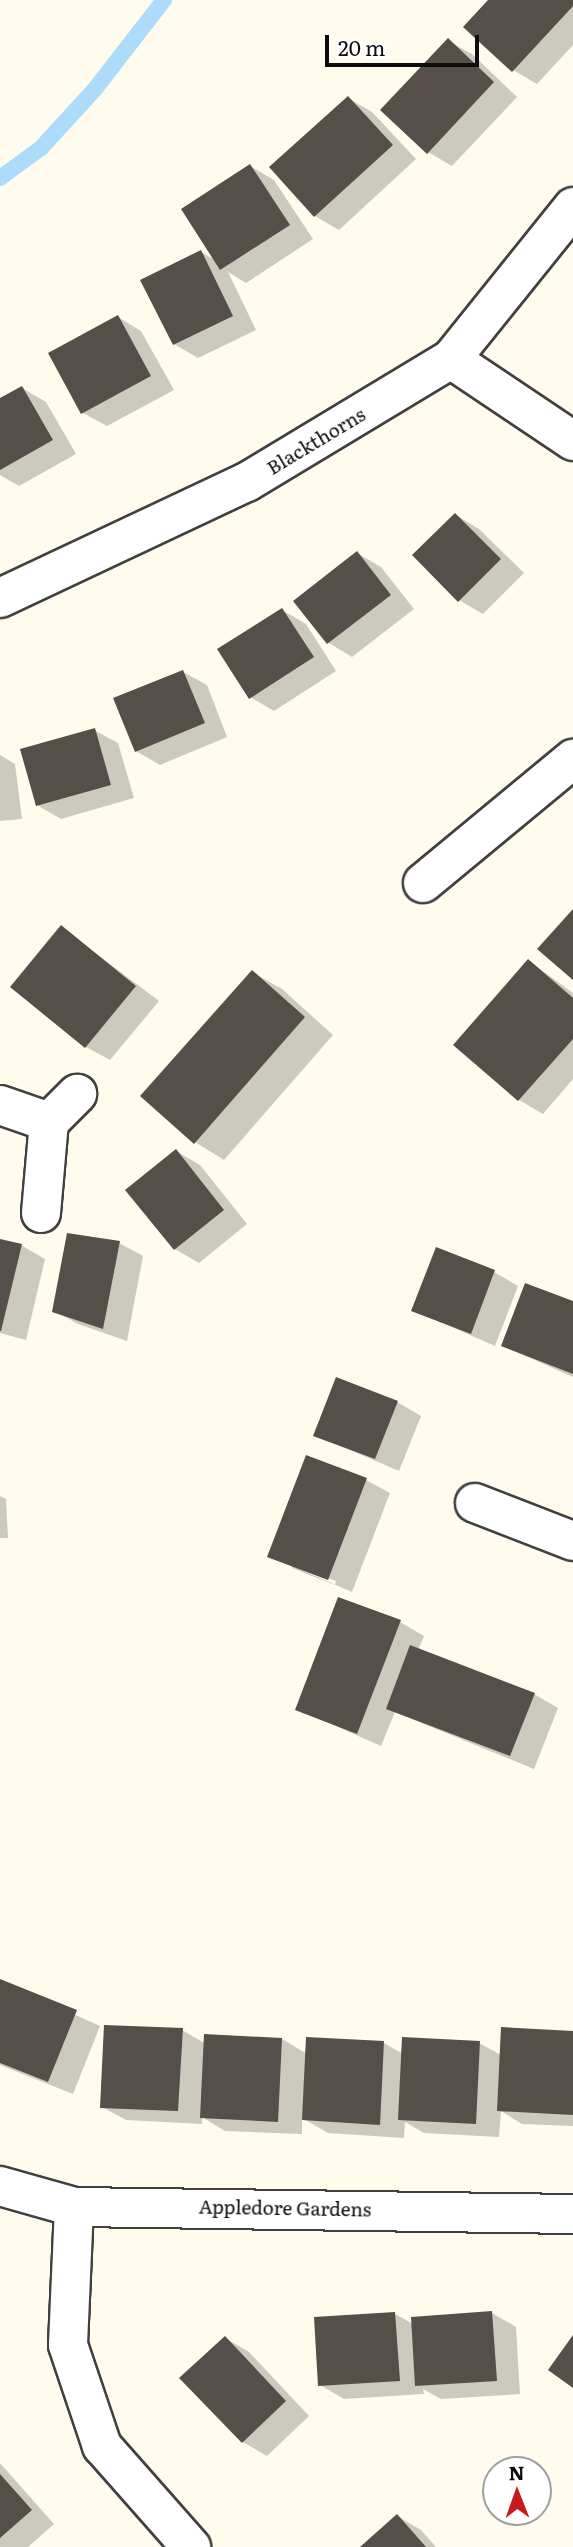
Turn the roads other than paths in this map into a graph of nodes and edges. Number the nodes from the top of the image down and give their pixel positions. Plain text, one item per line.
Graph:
1 (573, 207) edge
2 (451, 359) junction
3 (573, 441) edge
4 (0, 598) edge
5 (573, 760) edge
6 (424, 883) dead end
7 (77, 1094) dead end
8 (0, 1105) edge
9 (49, 1122) junction
10 (41, 1213) dead end
11 (475, 1503) dead end
12 (573, 1541) edge
13 (0, 2186) edge
14 (74, 2207) junction
15 (573, 2214) edge
16 (191, 2547) edge

1 - 2 street, Blackthorns
2 - 3 street
2 - 4 street, Blackthorns
5 - 6 street
7 - 9 street
8 - 9 street
9 - 10 street
11 - 12 street
13 - 14 street, Appledore Gardens
14 - 15 street, Appledore Gardens
14 - 16 street

